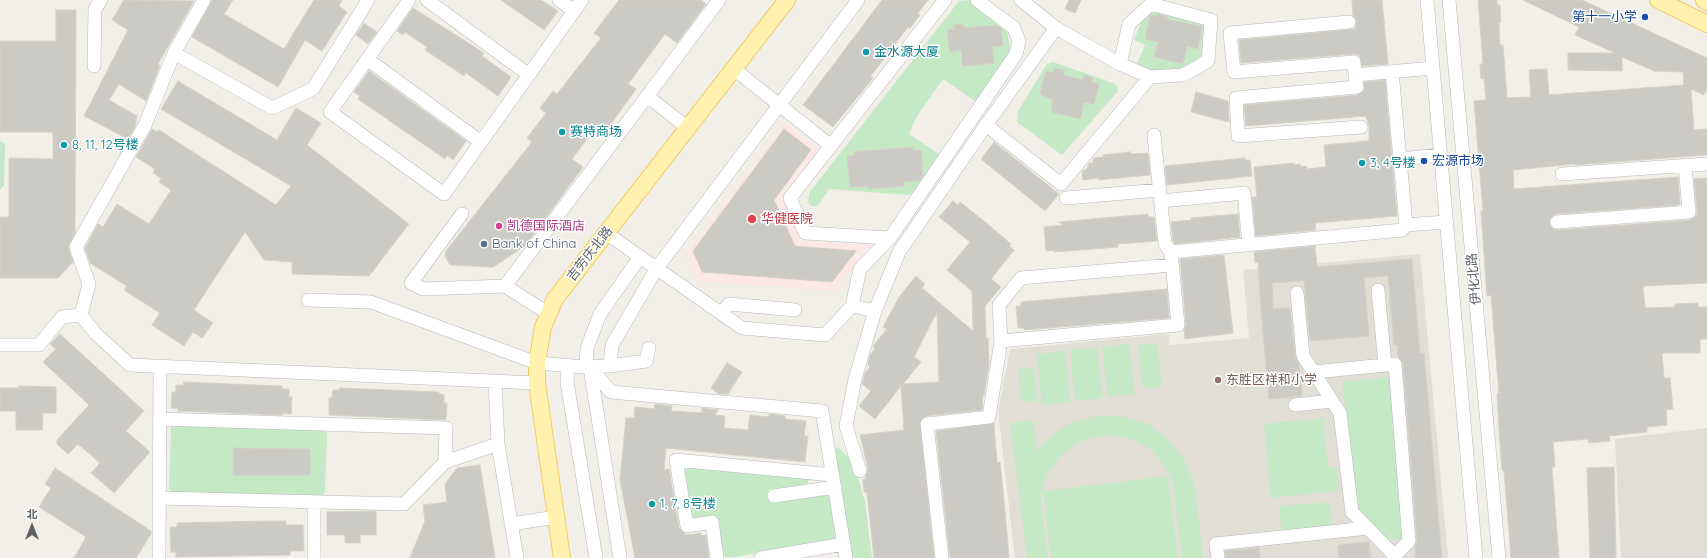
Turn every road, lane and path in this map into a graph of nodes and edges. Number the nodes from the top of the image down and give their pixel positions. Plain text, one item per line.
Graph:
1 (101, 0) edge
2 (204, 0) edge
3 (368, 0) edge
4 (409, 0) edge
5 (427, 0) edge
6 (559, 0) edge
7 (582, 0) edge
8 (719, 0) edge
9 (788, 0) edge
10 (858, 0) edge
11 (945, 0) edge
12 (978, 0) edge
13 (1021, 0) edge
14 (1427, 0) edge
15 (1449, 0) edge
16 (1658, 0) edge
17 (1704, 0) edge
18 (1707, 2) edge
19 (574, 11) junction
20 (1349, 22) dead end
21 (1707, 24) edge
22 (1056, 28) junction
23 (174, 53) junction
24 (367, 60) junction
25 (1120, 64) junction
26 (94, 66) dead end
27 (1433, 68) junction
28 (734, 69) junction
29 (1392, 72) junction
30 (529, 75) junction
31 (1355, 75) junction
32 (1150, 77) junction
33 (647, 96) junction
34 (779, 105) junction
35 (986, 126) junction
36 (1361, 127) dead end
37 (688, 128) junction
38 (1154, 135) dead end
39 (481, 142) junction
40 (831, 146) junction
41 (1440, 155) junction
42 (1400, 159) junction
43 (1707, 164) edge
44 (1685, 165) junction
45 (1562, 174) dead end
46 (1160, 195) junction
47 (1066, 198) dead end
48 (462, 214) dead end
49 (1446, 222) junction
50 (1557, 222) dead end
51 (1406, 226) junction
52 (606, 233) junction
53 (890, 238) junction
54 (1249, 245) junction
55 (640, 257) junction
56 (1171, 259) junction
57 (657, 268) junction
58 (505, 286) junction
59 (1378, 290) dead end
60 (1297, 293) dead end
61 (308, 300) dead end
62 (852, 306) junction
63 (795, 310) dead end
64 (875, 311) junction
65 (721, 313) junction
66 (549, 314) junction
67 (81, 315) junction
68 (1001, 341) junction
69 (0, 345) edge
70 (649, 348) dead end
71 (537, 363) junction
72 (568, 365) junction
73 (1384, 365) junction
74 (160, 366) junction
75 (610, 366) junction
76 (588, 367) junction
77 (1314, 372) junction
78 (495, 381) junction
79 (537, 383) junction
80 (1332, 401) junction
81 (1295, 405) dead end
82 (160, 419) junction
83 (498, 444) junction
84 (445, 462) junction
85 (860, 471) dead end
86 (834, 481) junction
87 (774, 496) dead end
88 (159, 498) junction
89 (314, 502) junction
90 (556, 517) junction
91 (511, 524) junction
92 (1368, 528) junction
93 (844, 544) junction
94 (1395, 557) edge
95 (159, 558) edge
96 (314, 558) edge
97 (517, 558) edge
98 (562, 558) edge
99 (596, 558) edge
100 (620, 558) edge
101 (718, 558) edge
102 (761, 558) edge
103 (846, 558) edge
104 (942, 558) edge
105 (1218, 558) edge
106 (1476, 558) edge
107 (1499, 558) edge

1 - 26 street
2 - 23 street
3 - 23 street
4 - 24 street
5 - 30 street
6 - 19 street
7 - 19 street
8 - 33 street
9 - 28 main road, 吉劳庆北路
10 - 34 street
11 - 40 street
12 - 53 street
13 - 22 street
14 - 27 street, 伊化北路
15 - 107 street, 伊化北路
16 - 21 main road
17 - 18 main road
19 - 30 street
20 - 31 street
22 - 25 street
22 - 35 street
23 - 67 street
24 - 39 street
24 - 39 street
25 - 32 street
25 - 32 street
27 - 29 street
27 - 41 street, 伊化北路
28 - 34 street
28 - 37 main road, 吉劳庆北路
29 - 31 street
29 - 42 street
30 - 39 street
31 - 36 street
32 - 35 street
33 - 37 street
33 - 58 street
34 - 40 street
34 - 57 street
35 - 64 street
37 - 52 main road, 吉劳庆北路
38 - 46 street
40 - 53 street
41 - 42 street
41 - 49 street, 伊化北路
42 - 51 street
43 - 44 street
44 - 45 street
44 - 50 street
46 - 47 street
46 - 54 street
46 - 56 street
48 - 58 street
49 - 51 street
49 - 106 street, 伊化北路
51 - 54 street
52 - 55 street
52 - 66 main road, 吉劳庆北路
53 - 62 street
54 - 56 street
55 - 57 street
55 - 76 street
56 - 68 street
56 - 68 street
57 - 65 street
57 - 75 street
58 - 66 street
59 - 73 street
60 - 77 street
61 - 71 street
62 - 64 street
62 - 65 street
63 - 65 street
64 - 85 street
66 - 71 main road, 吉劳庆北路
67 - 69 street
67 - 74 street
68 - 104 street
70 - 75 street
71 - 72 street
71 - 79 main road, 吉劳庆北路
72 - 76 street
72 - 99 street
73 - 77 street
73 - 94 street
74 - 78 street
74 - 82 street
75 - 76 street
76 - 86 street
76 - 100 street
77 - 80 street
78 - 79 street
78 - 83 street
79 - 90 main road, 吉劳庆北路
80 - 81 street
80 - 92 street
82 - 84 street
82 - 88 street
83 - 84 street
83 - 91 street
84 - 89 street
86 - 87 street
86 - 93 street
86 - 101 street
88 - 89 street
88 - 95 street
89 - 96 street
90 - 91 street
90 - 98 main road, 吉劳庆北路
91 - 97 street
92 - 94 street
92 - 105 street
93 - 102 street
93 - 103 street

